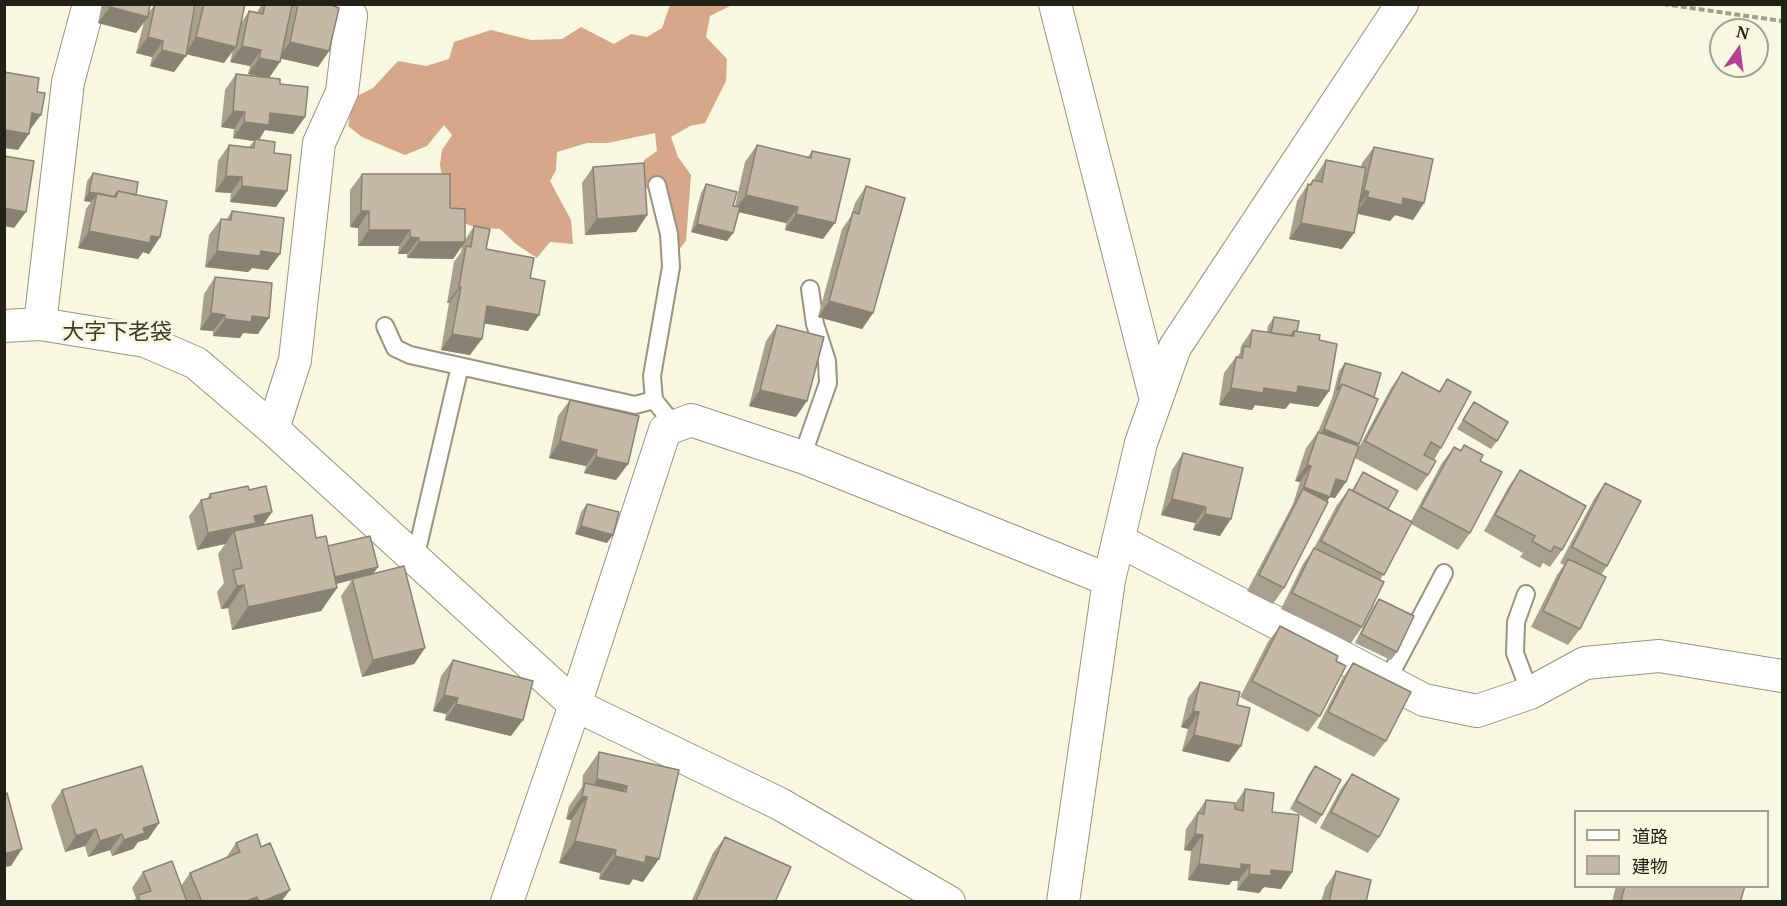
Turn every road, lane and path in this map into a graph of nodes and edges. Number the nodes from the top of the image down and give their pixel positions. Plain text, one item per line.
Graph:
1 (89, 4) edge
2 (340, 4) edge
3 (1055, 4) edge
4 (1402, 4) edge
5 (1663, 4) edge
6 (1782, 21) edge
7 (657, 184) dead end
8 (810, 289) dead end
9 (40, 324) junction
10 (4, 326) edge
11 (384, 326) dead end
12 (460, 366) junction
13 (654, 400) junction
14 (1156, 400) junction
15 (675, 426) junction
16 (273, 429) junction
17 (802, 457) junction
18 (1118, 540) junction
19 (415, 559) junction
20 (1444, 573) dead end
21 (1109, 580) junction
22 (1526, 594) dead end
23 (1782, 676) edge
24 (1387, 681) junction
25 (1530, 693) junction
26 (575, 705) junction
27 (507, 902) edge
28 (949, 902) edge
29 (1063, 902) edge

1 - 9 street
2 - 16 street
3 - 14 street
4 - 14 street
5 - 6 path
7 - 13 lane
8 - 17 lane
9 - 10 street
9 - 16 street
11 - 12 lane
12 - 13 lane
12 - 19 lane
13 - 15 lane
14 - 18 street
15 - 17 street
15 - 26 street
16 - 19 street
17 - 21 street
18 - 21 street
18 - 24 street
19 - 26 street
20 - 24 lane
21 - 29 street
22 - 25 lane
23 - 25 street
24 - 25 street
26 - 27 street
26 - 28 street

